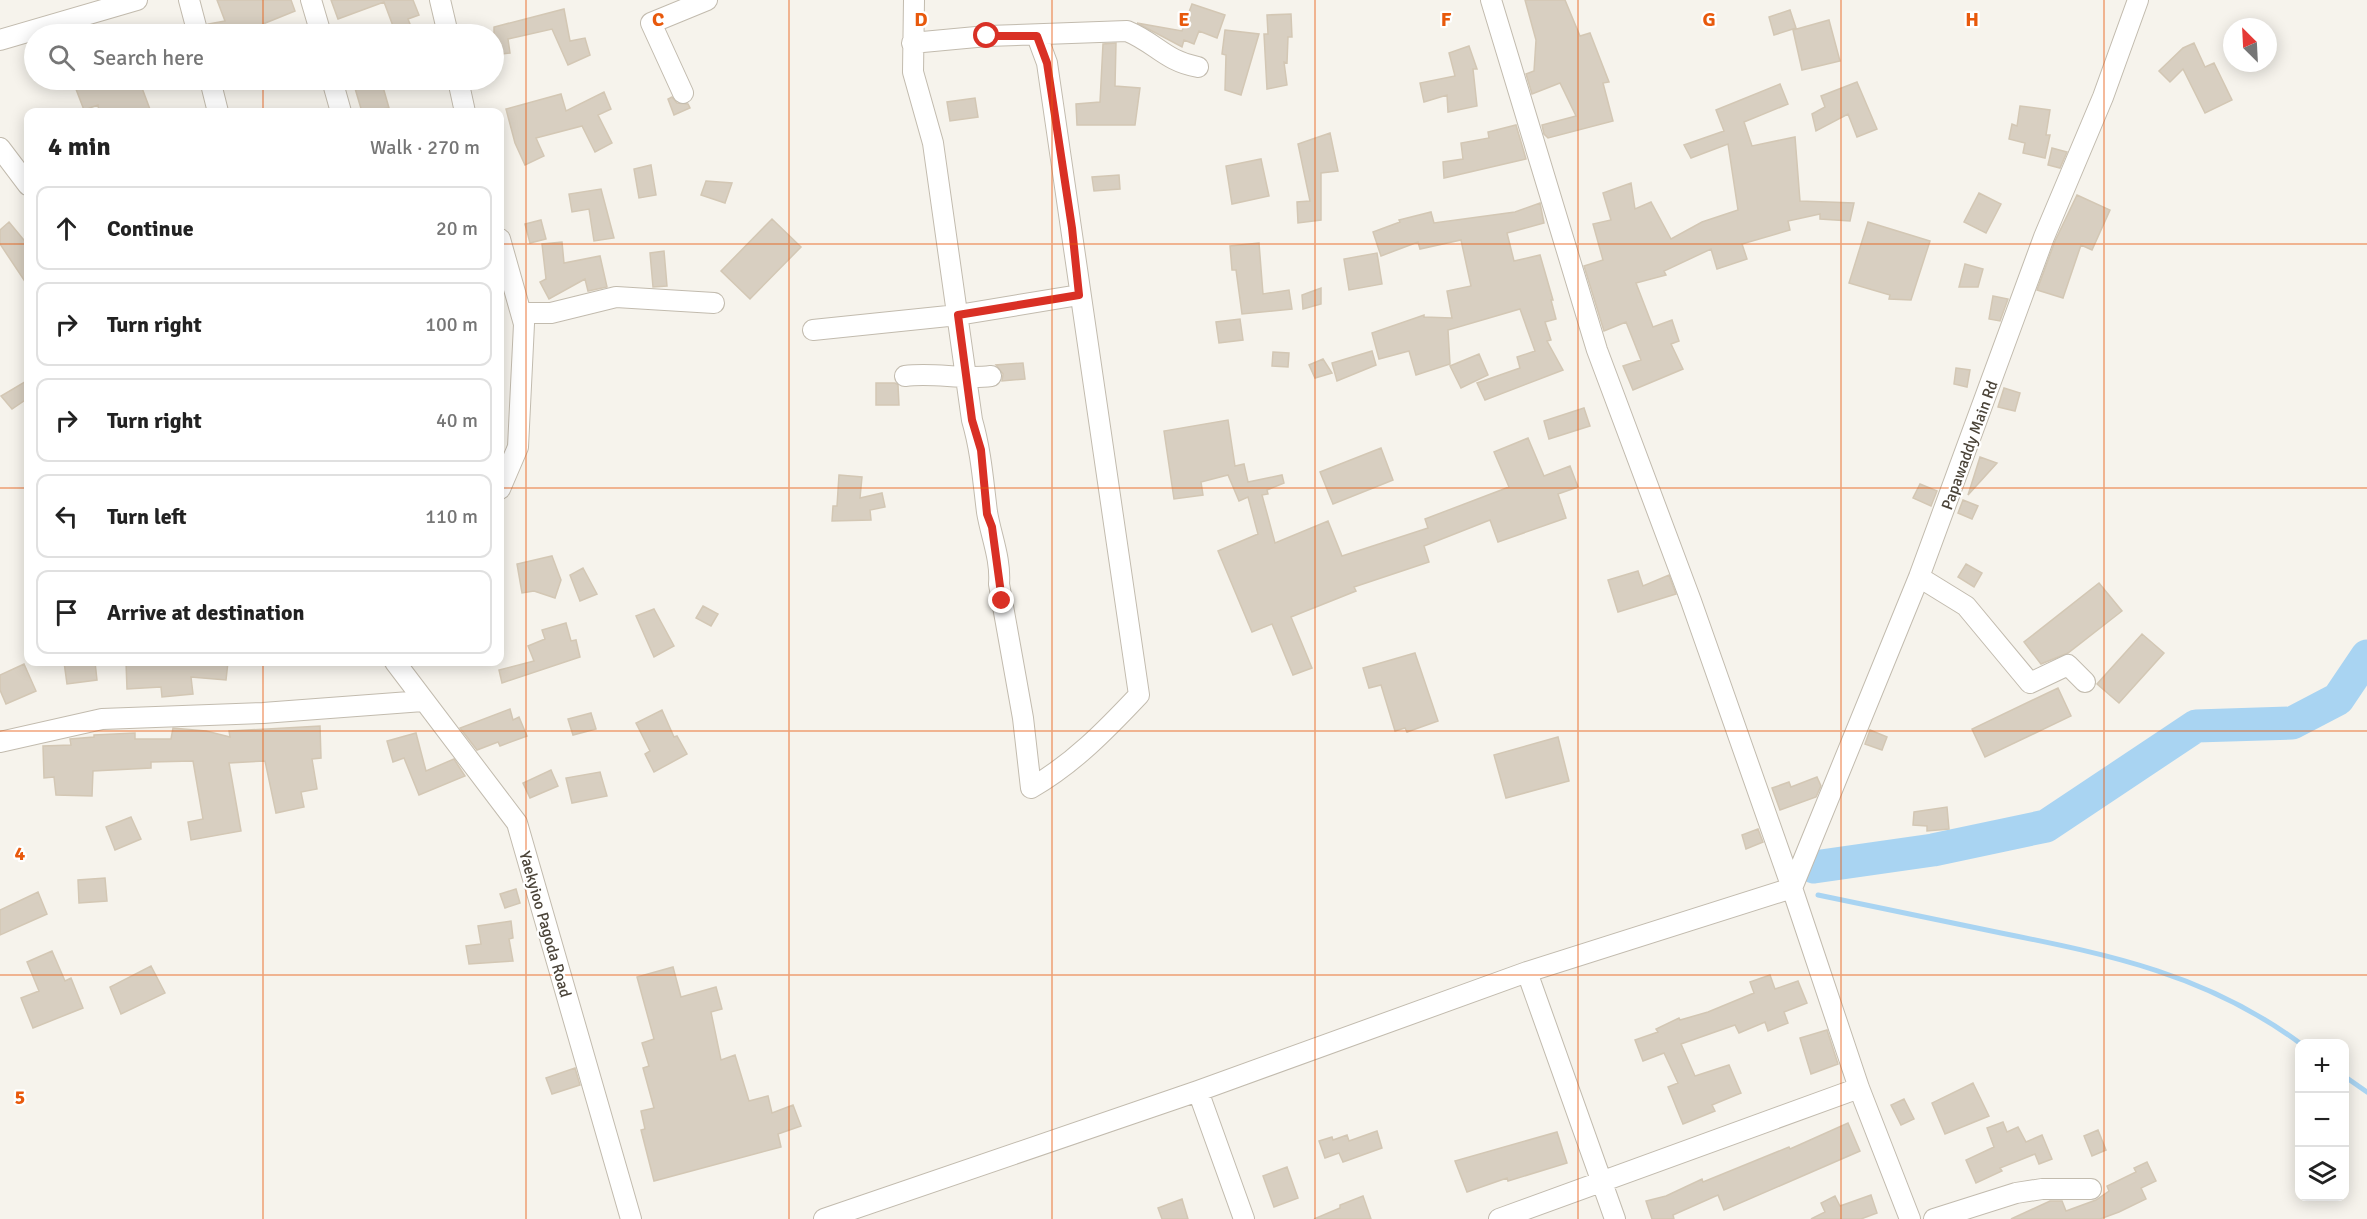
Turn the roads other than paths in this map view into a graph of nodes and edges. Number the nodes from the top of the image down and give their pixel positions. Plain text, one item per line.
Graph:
1 (137, 0) edge
2 (189, 0) edge
3 (312, 0) edge
4 (440, 0) edge
5 (707, 0) edge
6 (914, 0) edge
7 (1491, 0) edge
8 (2138, 0) edge
9 (55, 24) edge
10 (195, 24) edge
11 (318, 24) edge
12 (446, 24) edge
13 (24, 33) edge
14 (1037, 36) junction
15 (0, 40) edge
16 (912, 43) junction
17 (1198, 67) dead end
18 (212, 90) edge
19 (335, 90) edge
20 (460, 90) edge
21 (683, 93) dead end
22 (217, 108) edge
23 (340, 108) edge
24 (464, 108) edge
25 (0, 148) edge
26 (24, 180) edge
27 (504, 252) edge
28 (1079, 295) junction
29 (714, 303) dead end
30 (522, 313) junction
31 (958, 315) junction
32 (813, 330) dead end
33 (905, 376) dead end
34 (991, 376) dead end
35 (968, 379) junction
36 (504, 480) edge
37 (1919, 578) junction
38 (398, 666) edge
39 (2085, 682) dead end
40 (423, 701) junction
41 (0, 742) edge
42 (1792, 888) junction
43 (1527, 972) junction
44 (1858, 1088) junction
45 (1198, 1091) junction
46 (1602, 1182) junction
47 (2091, 1189) dead end
48 (853, 1215) edge
49 (631, 1219) edge
50 (824, 1219) edge
51 (1244, 1219) edge
52 (1499, 1219) edge
53 (1615, 1219) edge
54 (1910, 1219) edge
55 (1934, 1219) edge

1 - 9 street
2 - 10 street
3 - 11 street
4 - 12 street
5 - 21 street
6 - 16 street
7 - 42 street
8 - 37 street, Papawaddy Main Rd
13 - 15 street
14 - 16 street
14 - 17 street
14 - 28 street
16 - 31 street
18 - 22 street
19 - 23 street
20 - 24 street
25 - 26 street
27 - 30 street
28 - 31 street
28 - 35 street
29 - 30 street
30 - 36 street
31 - 32 street
31 - 35 street
33 - 35 street
34 - 35 street
37 - 39 street
37 - 42 street, Papawaddy Main Rd
38 - 40 street, Yaekyioo Pagoda Road
40 - 41 street
40 - 49 street, Yaekyioo Pagoda Road
42 - 43 street
42 - 44 street
43 - 45 street
43 - 46 street
44 - 46 street
44 - 54 street
45 - 48 street
45 - 51 street
46 - 52 street
46 - 53 street
47 - 55 street
48 - 50 street

